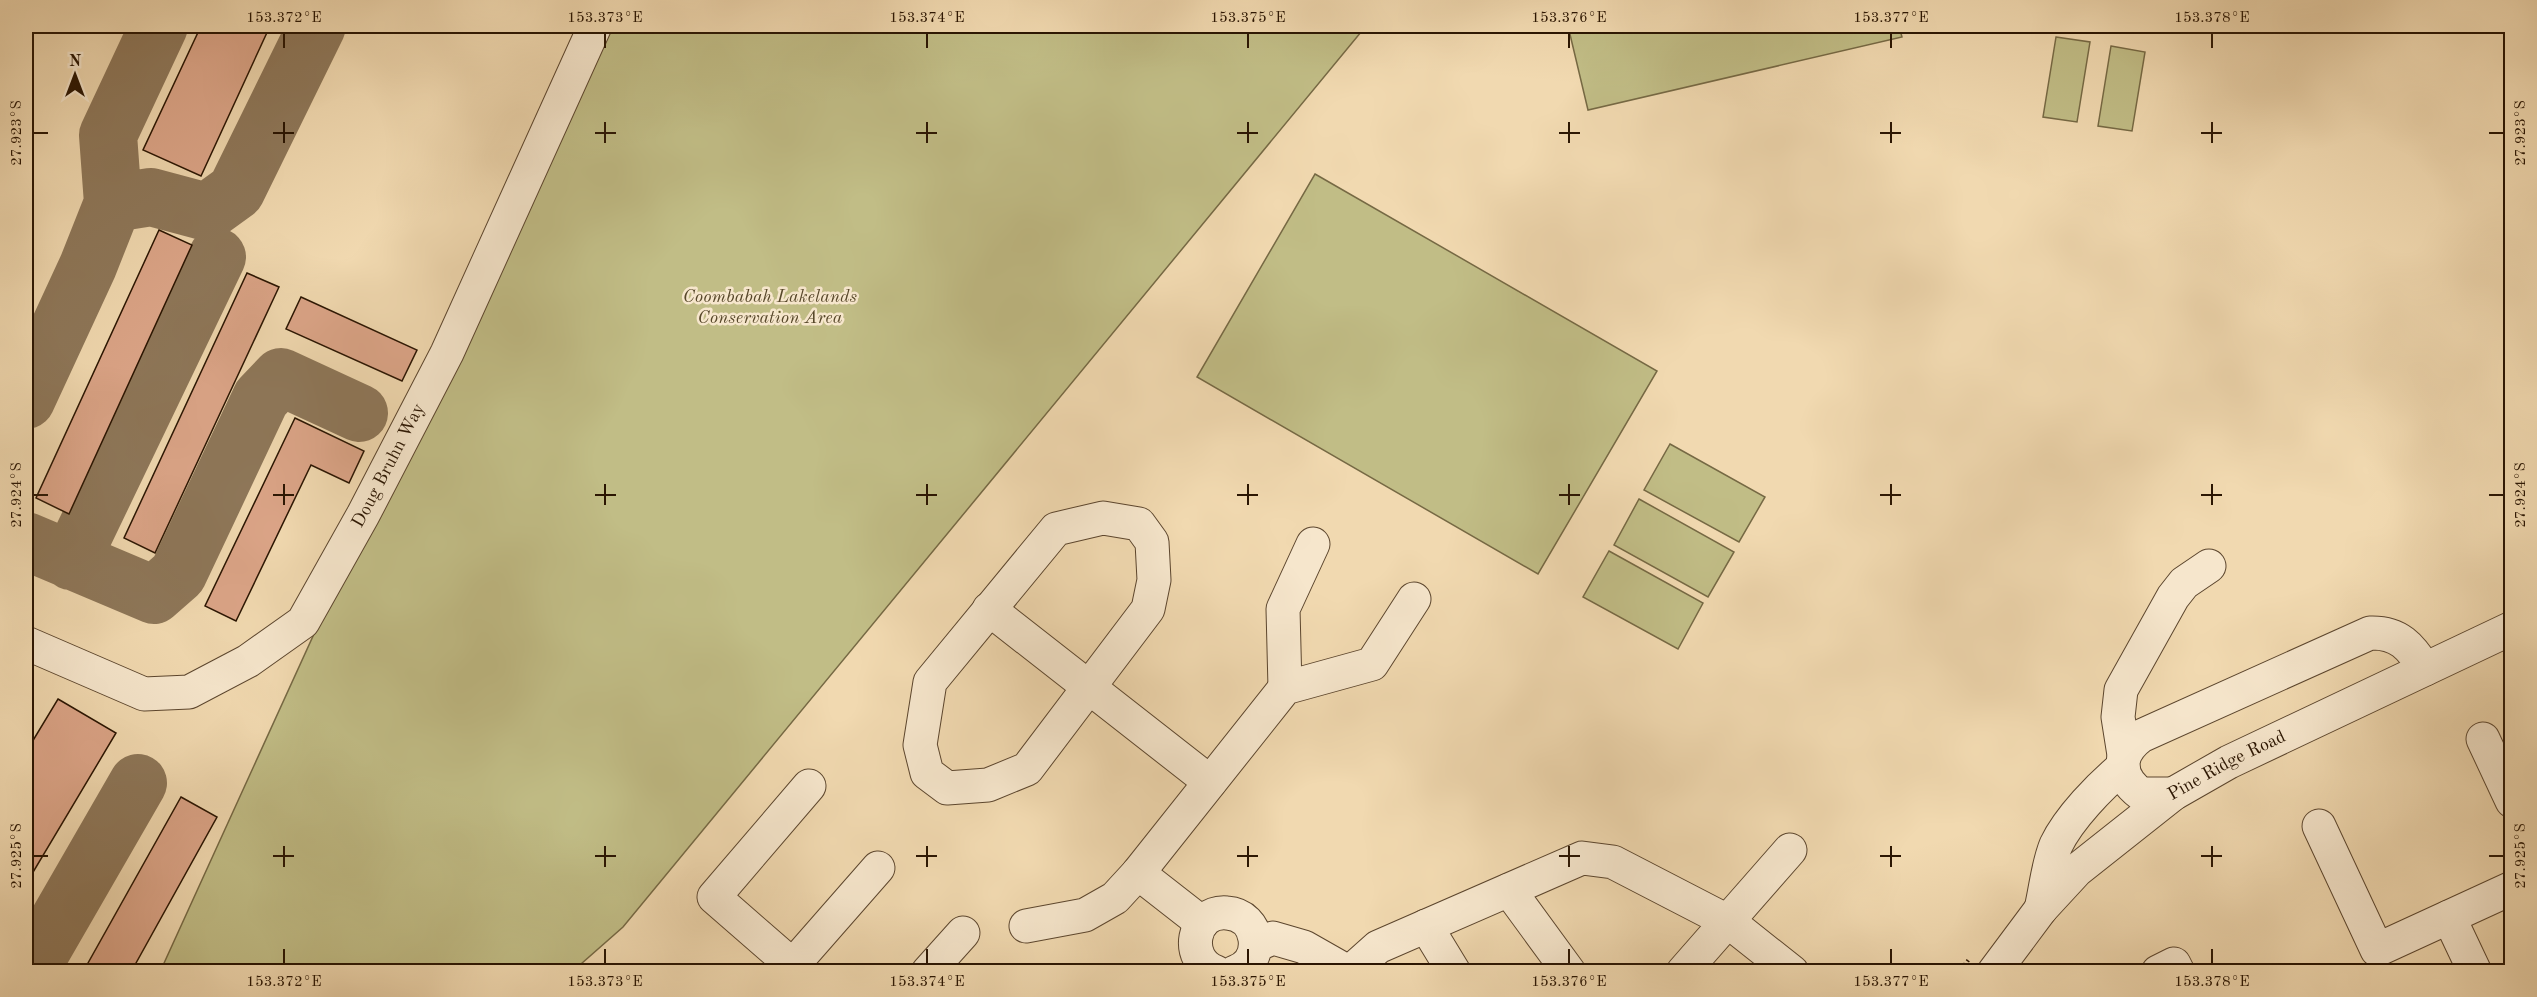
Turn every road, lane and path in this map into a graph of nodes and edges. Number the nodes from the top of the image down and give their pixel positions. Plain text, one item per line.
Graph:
1 (595, 26) edge
2 (1312, 544) dead end
3 (2210, 566) dead end
4 (1414, 598) dead end
5 (989, 609) junction
6 (2511, 628) edge
7 (26, 643) edge
8 (2425, 669) junction
9 (1089, 687) junction
10 (1285, 688) junction
11 (2483, 739) dead end
12 (2123, 761) junction
13 (1210, 782) junction
14 (809, 786) dead end
15 (2174, 794) junction
16 (2511, 801) edge
17 (2319, 826) dead end
18 (1790, 850) dead end
19 (878, 868) dead end
20 (1138, 873) junction
21 (2511, 888) edge
22 (1509, 890) junction
23 (2041, 909) junction
24 (2450, 916) junction
25 (1729, 922) junction
26 (1202, 923) junction
27 (1026, 926) dead end
28 (1426, 926) junction
29 (963, 933) dead end
30 (1256, 945) junction
31 (796, 968) edge
32 (1205, 969) edge
33 (928, 972) edge
34 (1235, 972) edge
35 (1349, 972) edge
36 (1454, 972) edge
37 (1569, 972) edge
38 (1683, 972) edge
39 (1792, 972) edge
40 (1994, 972) edge
41 (2158, 972) edge
42 (2178, 972) edge
43 (2475, 972) edge

1 - 7 street, Doug Bruhn Way
2 - 10 street
3 - 12 street
4 - 10 street
5 - 9 street
5 - 9 street
5 - 9 street
6 - 8 street, Pine Ridge Road
8 - 12 street
8 - 15 street, Pine Ridge Road
9 - 13 street
10 - 13 street
11 - 16 street
12 - 15 street
12 - 23 street
13 - 20 street
14 - 31 street
15 - 23 street, Pine Ridge Road
17 - 24 street
18 - 25 street
19 - 31 street
20 - 26 street
20 - 27 street
21 - 24 street
22 - 25 street
22 - 28 street
22 - 37 street
23 - 40 street, Pine Ridge Road
24 - 43 street
25 - 38 street
25 - 39 street
26 - 30 street
26 - 32 street
28 - 35 street
28 - 36 street
29 - 33 street
30 - 34 street
30 - 35 street
41 - 42 street

